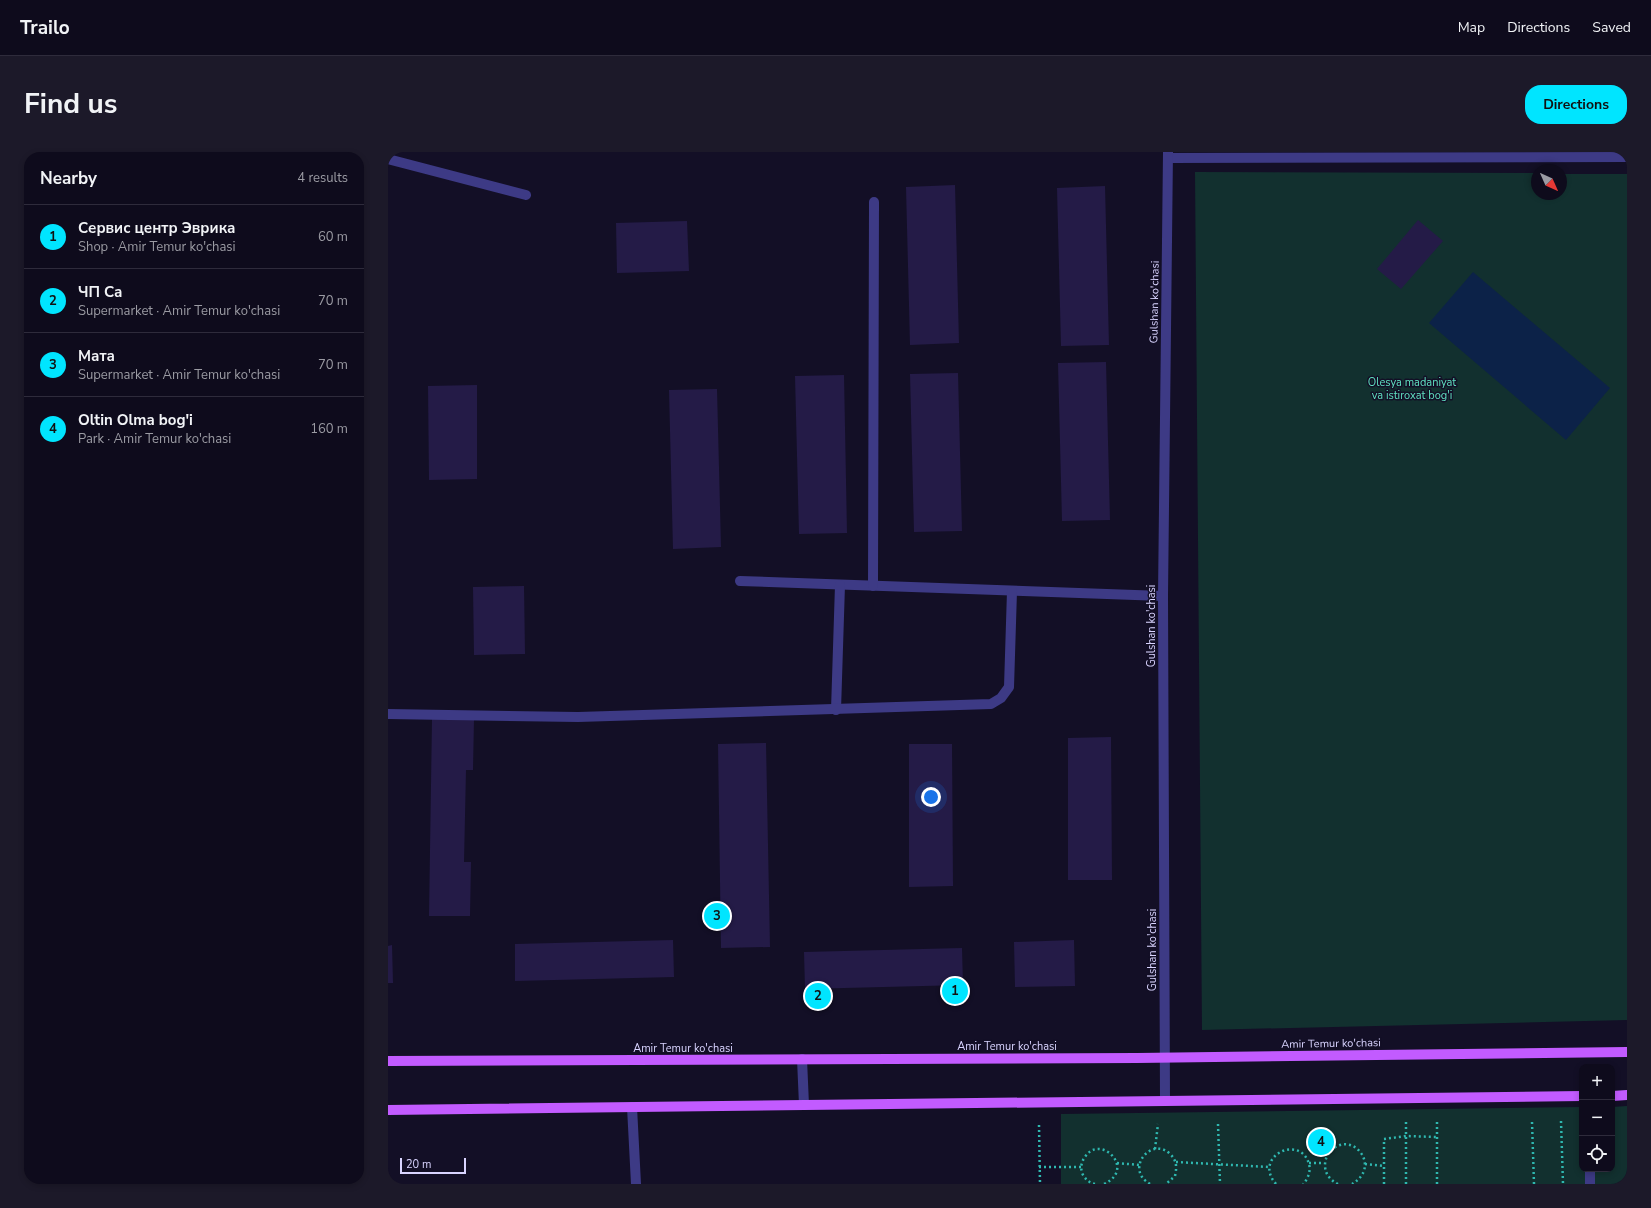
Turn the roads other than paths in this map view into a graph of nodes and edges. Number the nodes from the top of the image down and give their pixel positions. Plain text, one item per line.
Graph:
1 (1168, 155) edge
2 (1627, 158) edge
3 (388, 159) edge
4 (526, 195) dead end
5 (874, 202) dead end
6 (740, 581) dead end
7 (840, 585) junction
8 (873, 586) junction
9 (1012, 591) junction
10 (1163, 596) junction
11 (836, 710) junction
12 (388, 714) edge
13 (1627, 1052) edge
14 (1164, 1058) junction
15 (802, 1059) junction
16 (388, 1061) edge
17 (1627, 1095) edge
18 (1579, 1096) edge
19 (1615, 1096) edge
20 (1165, 1100) junction
21 (804, 1105) junction
22 (632, 1107) junction
23 (388, 1110) edge
24 (1590, 1172) edge
25 (636, 1184) edge
26 (1590, 1184) edge

1 - 2 street
1 - 10 street, Gulshan ko'chasi
3 - 4 street
5 - 8 street
6 - 7 street
7 - 8 street
7 - 11 street
8 - 9 street
9 - 10 street
9 - 11 street
10 - 14 street, Gulshan ko'chasi
11 - 12 street
13 - 14 main road, Amir Temur ko'chasi
14 - 15 main road, Amir Temur ko'chasi
14 - 20 street, Gulshan ko'chasi
15 - 16 main road, Amir Temur ko'chasi
15 - 21 street
17 - 19 main road
18 - 20 main road
20 - 21 main road
21 - 22 main road
22 - 23 main road
22 - 25 street
24 - 26 street

